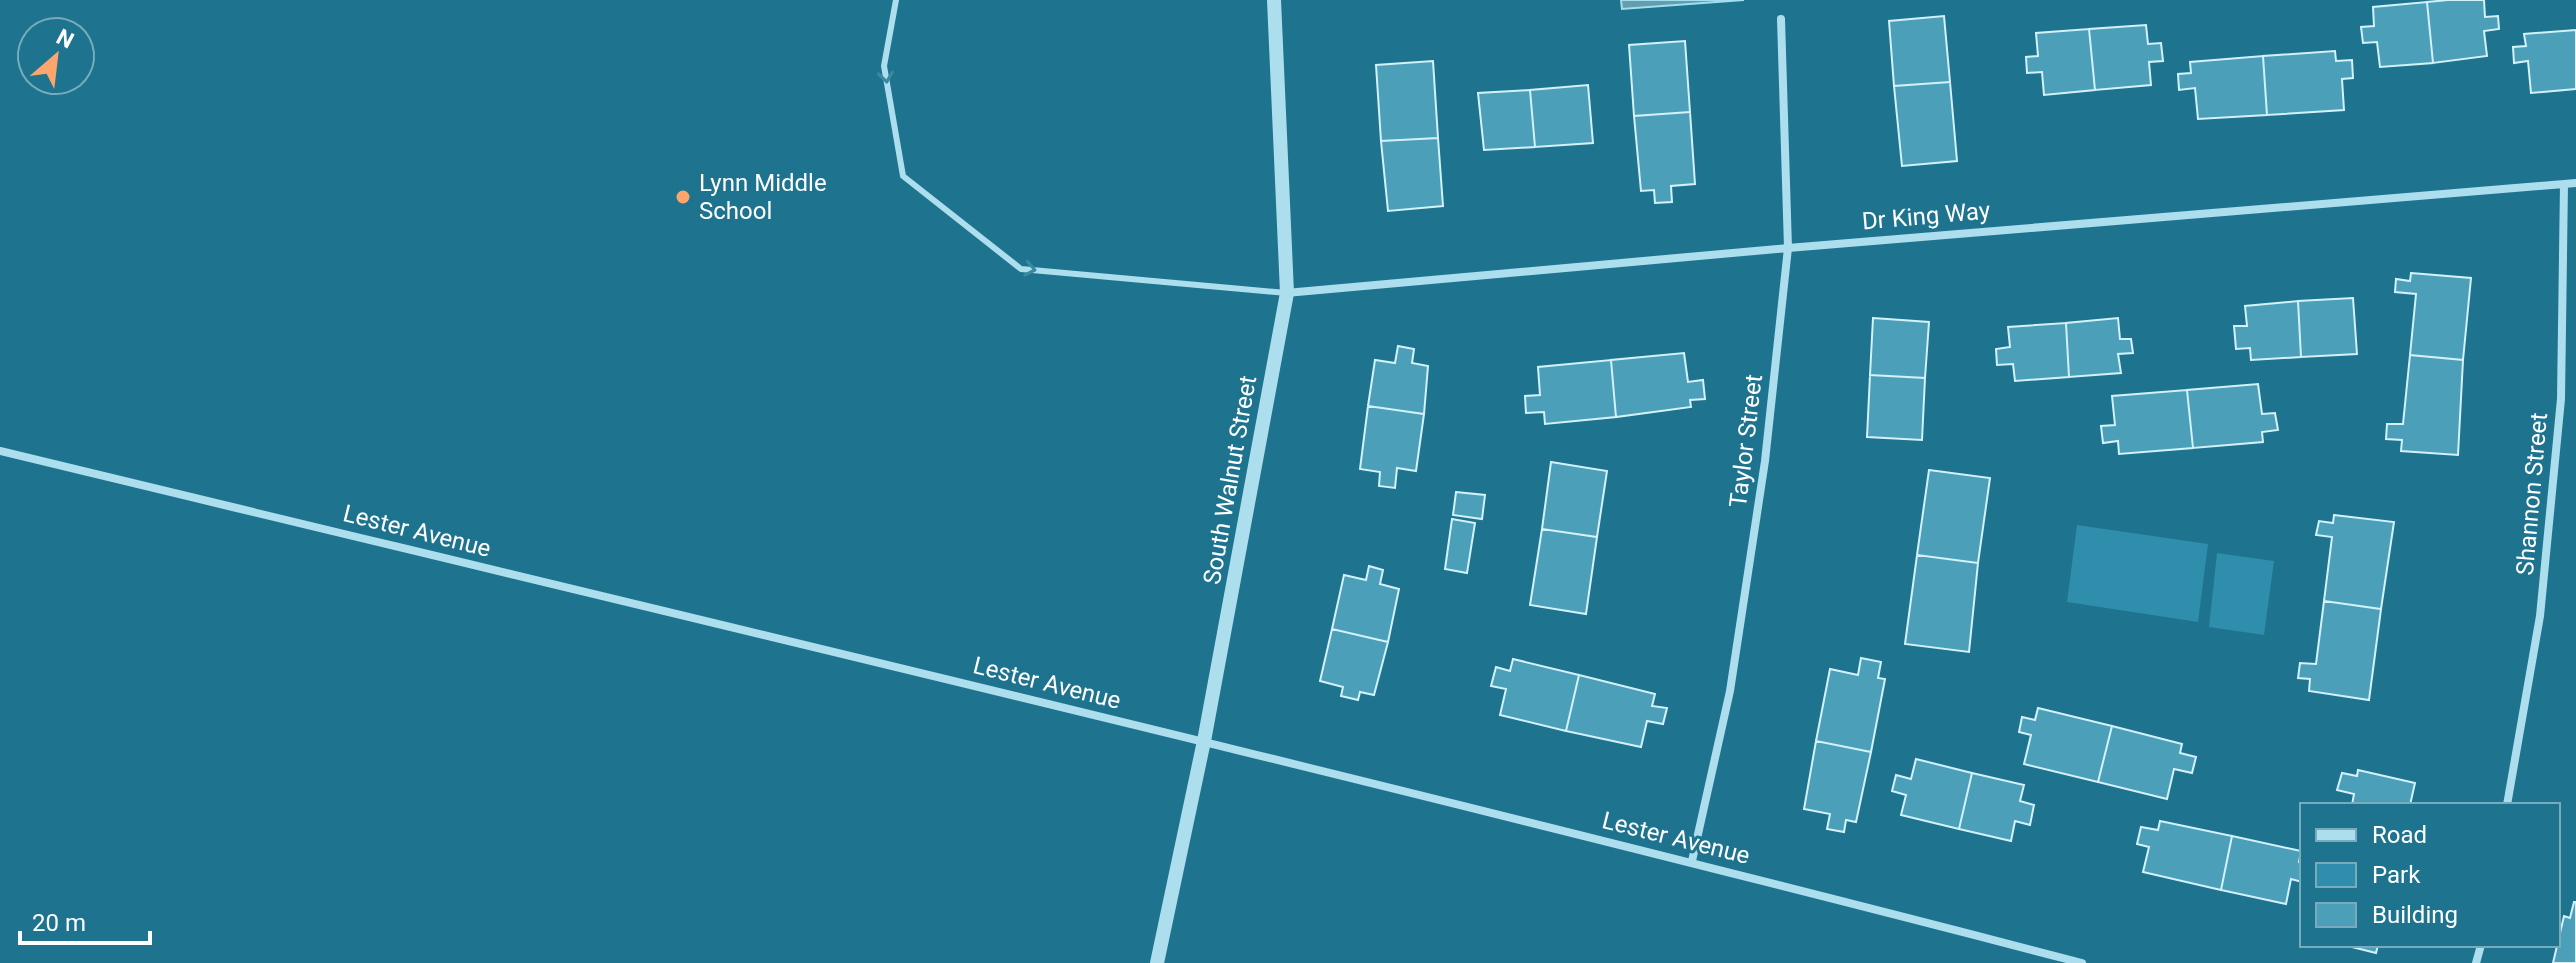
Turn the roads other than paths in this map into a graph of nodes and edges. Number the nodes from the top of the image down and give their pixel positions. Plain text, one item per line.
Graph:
1 (896, 0) edge
2 (1274, 0) edge
3 (1781, 19) dead end
4 (2576, 183) edge
5 (2564, 184) junction
6 (1788, 248) junction
7 (1284, 293) junction
8 (0, 451) edge
9 (1204, 741) junction
10 (2507, 803) edge
11 (1692, 861) junction
12 (1157, 963) edge
13 (2082, 963) edge

1 -> 7 lane
2 - 7 street, South Walnut Street
3 - 6 street, Taylor Street
4 - 5 street, Dr King Way
5 - 6 street, Dr King Way
5 - 10 street, Shannon Street
6 - 7 street, Dr King Way
6 - 11 street, Taylor Street
7 - 9 street, South Walnut Street
8 - 9 street, Lester Avenue
9 - 11 street, Lester Avenue
9 - 12 street, South Walnut Street
11 - 13 street, Lester Avenue

